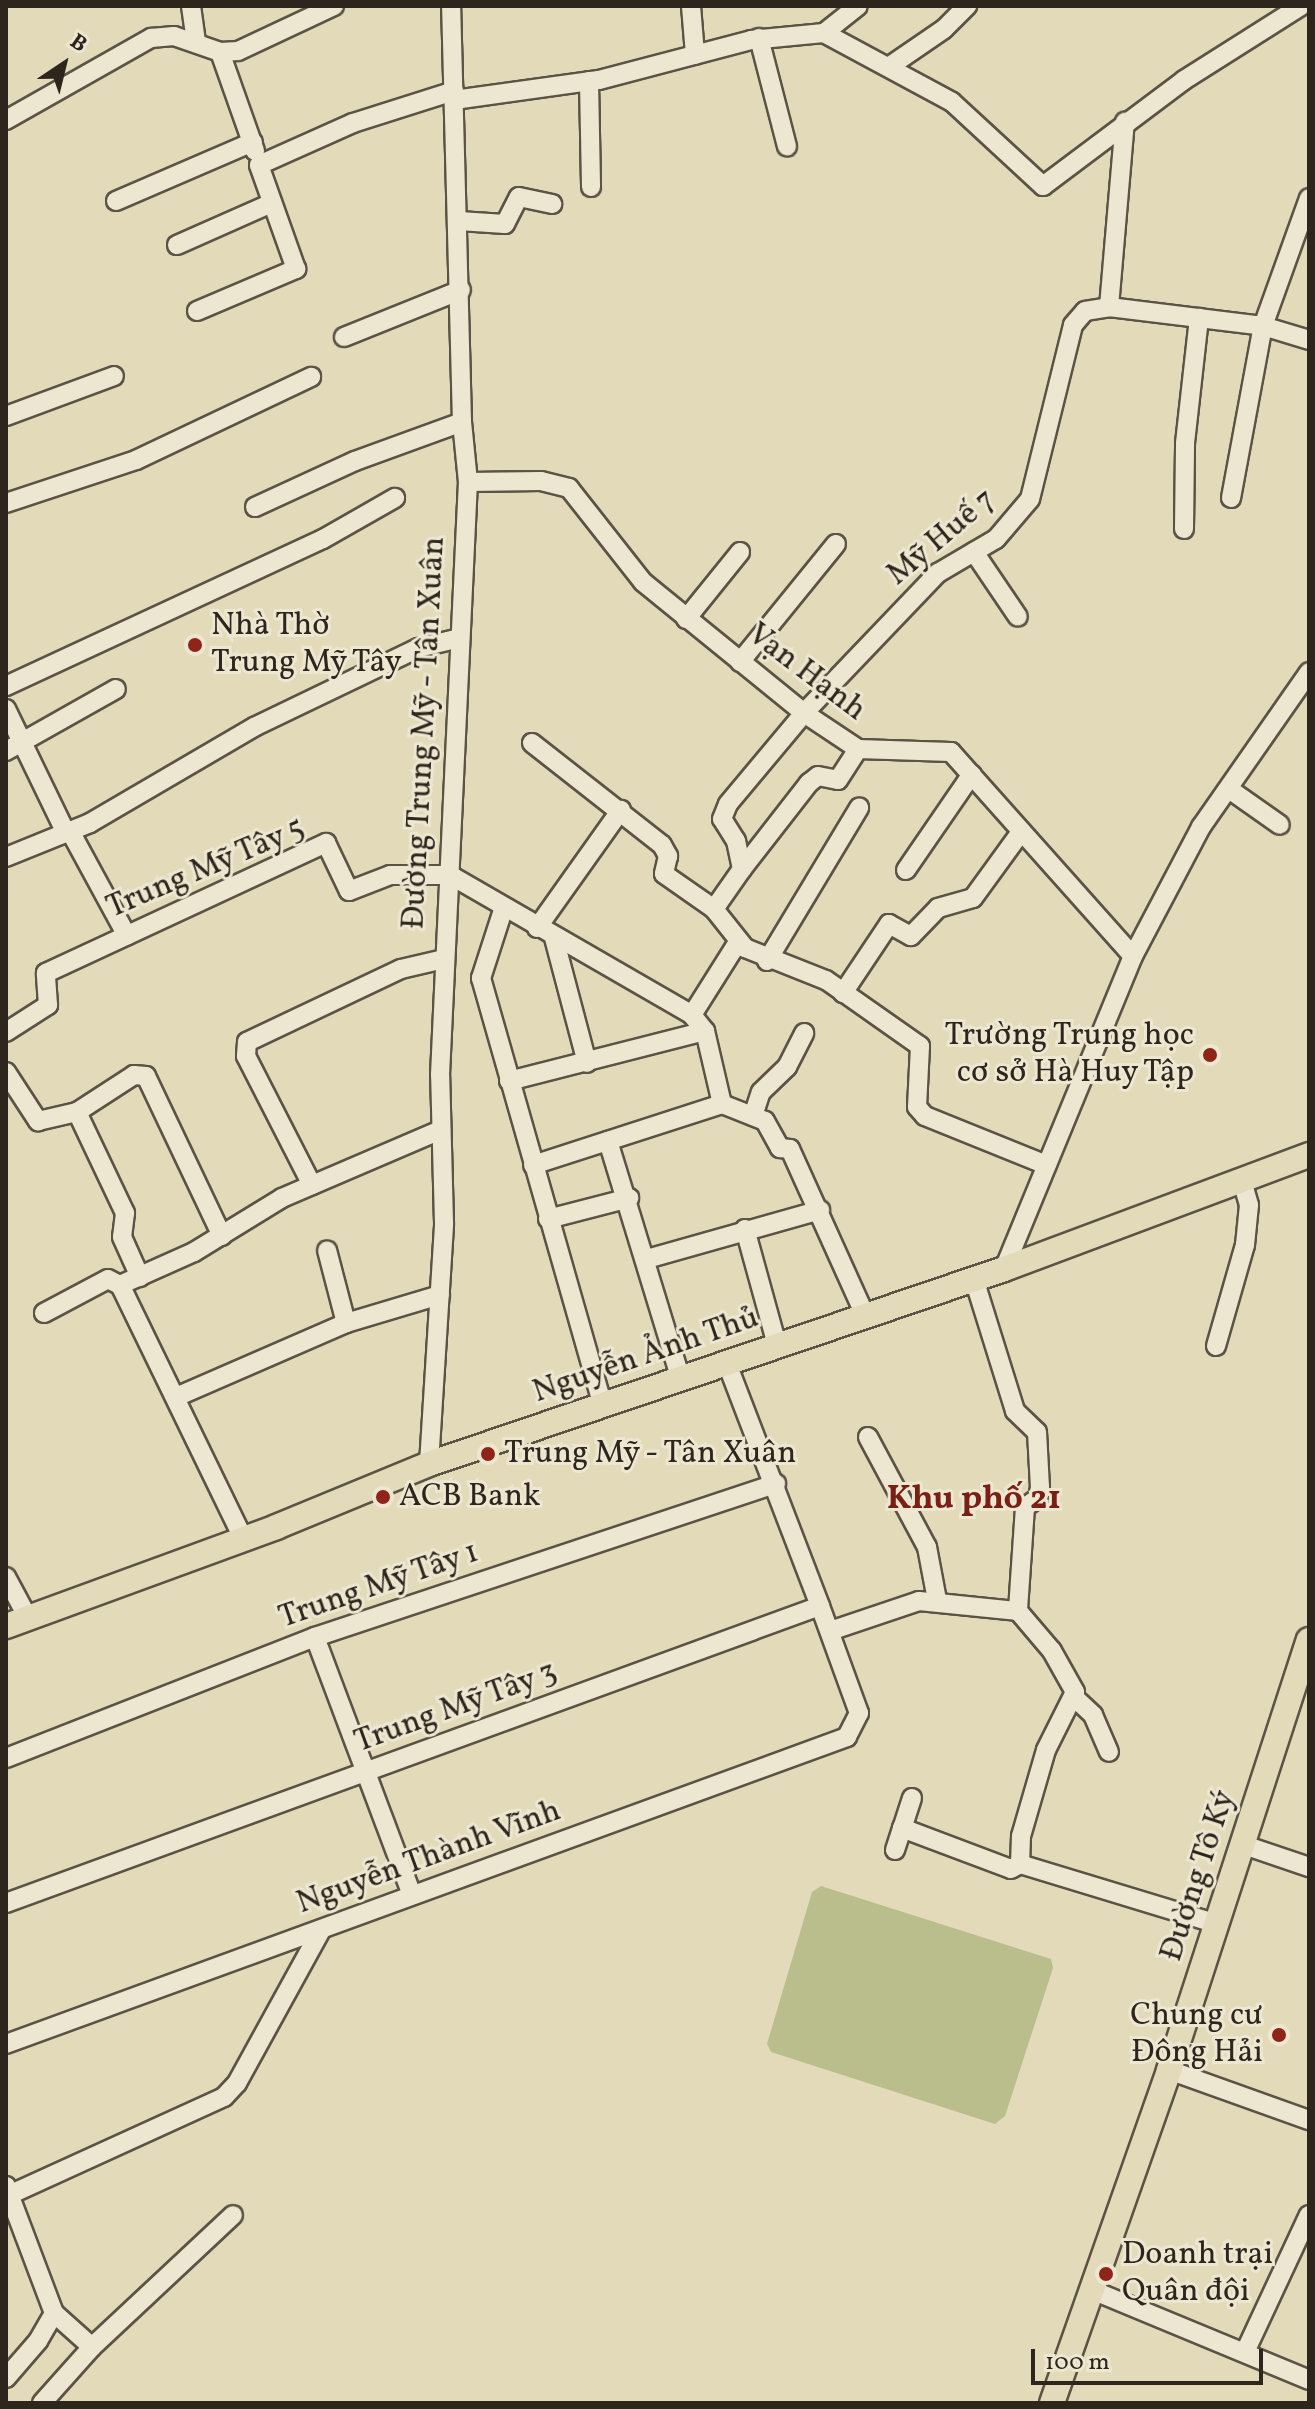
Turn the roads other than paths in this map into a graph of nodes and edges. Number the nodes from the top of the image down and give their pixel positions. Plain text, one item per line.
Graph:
1 (191, 6) edge
2 (334, 6) edge
3 (451, 6) edge
4 (691, 6) edge
5 (858, 6) edge
6 (967, 6) edge
7 (1301, 6) edge
8 (824, 33) junction
9 (759, 38) junction
10 (196, 43) junction
11 (220, 52) junction
12 (695, 55) junction
13 (890, 66) junction
14 (589, 81) junction
15 (454, 95) junction
16 (6, 120) edge
17 (1125, 122) junction
18 (253, 142) junction
19 (787, 146) dead end
20 (259, 165) junction
21 (591, 187) dead end
22 (1309, 198) edge
23 (116, 201) dead end
24 (272, 203) junction
25 (552, 204) dead end
26 (459, 221) junction
27 (177, 245) dead end
28 (461, 290) junction
29 (1109, 307) junction
30 (197, 311) dead end
31 (1199, 318) junction
32 (1263, 326) junction
33 (344, 337) dead end
34 (1309, 340) edge
35 (114, 376) dead end
36 (311, 377) dead end
37 (6, 416) edge
38 (462, 422) junction
39 (468, 482) junction
40 (395, 498) dead end
41 (1231, 498) dead end
42 (6, 503) edge
43 (255, 507) dead end
44 (1184, 529) dead end
45 (836, 544) dead end
46 (740, 552) dead end
47 (974, 552) junction
48 (1018, 617) dead end
49 (686, 619) junction
50 (460, 638) junction
51 (740, 662) junction
52 (1309, 672) edge
53 (6, 686) edge
54 (116, 689) dead end
55 (6, 709) edge
56 (804, 713) junction
57 (532, 743) dead end
58 (14, 747) edge
59 (858, 749) junction
60 (972, 774) junction
61 (1229, 789) junction
62 (859, 808) dead end
63 (621, 810) junction
64 (1280, 825) dead end
65 (68, 832) junction
66 (1021, 832) junction
67 (6, 857) edge
68 (742, 869) junction
69 (906, 870) dead end
70 (450, 875) junction
71 (504, 907) junction
72 (714, 909) junction
73 (537, 928) junction
74 (127, 936) junction
75 (554, 938) junction
76 (738, 942) junction
77 (1133, 956) junction
78 (444, 959) junction
79 (767, 961) junction
80 (843, 993) junction
81 (692, 1015) junction
82 (705, 1031) junction
83 (6, 1032) edge
84 (804, 1033) dead end
85 (587, 1063) junction
86 (6, 1072) edge
87 (509, 1081) junction
88 (722, 1104) junction
89 (77, 1112) junction
90 (753, 1116) junction
91 (441, 1130) junction
92 (608, 1141) junction
93 (1309, 1155) edge
94 (533, 1165) junction
95 (1046, 1165) junction
96 (1242, 1180) junction
97 (312, 1185) junction
98 (629, 1198) junction
99 (820, 1210) junction
100 (548, 1219) junction
101 (745, 1229) junction
102 (222, 1236) junction
103 (327, 1250) dead end
104 (647, 1259) junction
105 (1004, 1269) junction
106 (140, 1277) junction
107 (974, 1279) junction
108 (120, 1285) junction
109 (440, 1295) junction
110 (44, 1313) dead end
111 (866, 1317) junction
112 (346, 1323) junction
113 (777, 1345) junction
114 (1216, 1346) dead end
115 (726, 1361) junction
116 (680, 1376) junction
117 (176, 1397) junction
118 (602, 1403) junction
119 (868, 1437) dead end
120 (429, 1464) junction
121 (776, 1484) junction
122 (243, 1538) junction
123 (6, 1577) edge
124 (937, 1600) junction
125 (820, 1606) junction
126 (1018, 1611) junction
127 (17, 1622) edge
128 (830, 1631) junction
129 (315, 1637) junction
130 (1309, 1640) edge
131 (1075, 1698) junction
132 (1109, 1752) dead end
133 (6, 1758) edge
134 (364, 1774) junction
135 (912, 1798) dead end
136 (902, 1828) junction
137 (1244, 1845) junction
138 (895, 1850) dead end
139 (1020, 1864) junction
140 (1309, 1867) edge
141 (412, 1895) junction
142 (6, 1903) edge
143 (1217, 1924) junction
144 (320, 1932) junction
145 (6, 2044) edge
146 (1169, 2070) junction
147 (1308, 2116) edge
148 (8, 2190) edge
149 (233, 2215) dead end
150 (1309, 2215) edge
151 (1092, 2290) junction
152 (54, 2313) junction
153 (92, 2347) junction
154 (1245, 2352) junction
155 (6, 2378) edge
156 (1309, 2380) edge
157 (42, 2403) edge
158 (1052, 2403) edge

1 - 10 street
2 - 11 street
3 - 15 street, Đường Trung Mỹ - Tân Xuân
4 - 12 street
5 - 8 street
6 - 13 street
7 - 17 street
8 - 9 street
8 - 13 street
9 - 12 street
9 - 19 street
10 - 11 street
10 - 16 street
11 - 18 street
12 - 14 street
13 - 17 street
14 - 15 street
14 - 21 street
15 - 20 street
15 - 26 street, Đường Trung Mỹ - Tân Xuân
17 - 29 street
18 - 20 street
18 - 23 street
20 - 24 street
22 - 32 street
24 - 27 street
24 - 30 street
25 - 26 street
26 - 28 street, Đường Trung Mỹ - Tân Xuân
28 - 33 street
28 - 38 street, Đường Trung Mỹ - Tân Xuân
29 - 31 street
29 - 47 street, Mỹ Huế 7
31 - 32 street
31 - 44 street
32 - 34 street
32 - 41 street
35 - 37 street
36 - 42 street
38 - 39 street, Đường Trung Mỹ - Tân Xuân
38 - 43 street
39 - 49 street, Vạn Hạnh
39 - 50 street, Đường Trung Mỹ - Tân Xuân
40 - 53 street
45 - 51 street
46 - 49 street
47 - 48 street
47 - 56 street, Mỹ Huế 7
49 - 51 street, Vạn Hạnh
50 - 65 street
50 - 70 street, Đường Trung Mỹ - Tân Xuân
51 - 56 street, Vạn Hạnh
52 - 61 street
54 - 58 street
55 - 58 street
56 - 59 street, Vạn Hạnh
56 - 68 street, Mỹ Huế 7
57 - 63 street
58 - 65 street
59 - 60 street, Vạn Hạnh
59 - 68 street
60 - 66 street, Vạn Hạnh
60 - 69 street
61 - 64 street
61 - 77 street
62 - 79 street
63 - 72 street
63 - 73 street
65 - 67 street
65 - 74 street
66 - 77 street, Vạn Hạnh
66 - 80 street
68 - 72 street
70 - 71 street
70 - 74 street, Trung Mỹ Tây 5
70 - 78 street, Đường Trung Mỹ - Tân Xuân
71 - 73 street
71 - 87 street
72 - 76 street
73 - 75 street
74 - 83 street, Trung Mỹ Tây 5
75 - 81 street
75 - 85 street
76 - 79 street
76 - 81 street
77 - 95 street
78 - 91 street, Đường Trung Mỹ - Tân Xuân
78 - 97 street
79 - 80 street
80 - 95 street
81 - 82 street
82 - 85 street
82 - 88 street
84 - 90 street
85 - 87 street
86 - 89 street
87 - 94 street
88 - 90 street
88 - 92 street
89 - 102 street
89 - 106 street
90 - 99 street
91 - 97 street
91 - 109 street, Đường Trung Mỹ - Tân Xuân
92 - 94 street
92 - 98 street
93 - 96 main road, Nguyễn Ảnh Thủ
94 - 100 street
95 - 105 street
96 - 105 main road, Nguyễn Ảnh Thủ
96 - 114 street
97 - 102 street
98 - 100 street
98 - 104 street
99 - 101 street
99 - 111 street
100 - 118 street
101 - 104 street
101 - 113 street
102 - 106 street
103 - 112 street
104 - 116 street
105 - 107 main road, Nguyễn Ảnh Thủ
106 - 108 street
107 - 111 main road, Nguyễn Ảnh Thủ
107 - 126 street
108 - 110 street
108 - 117 street
109 - 112 street
109 - 120 street, Đường Trung Mỹ - Tân Xuân
111 - 113 main road, Nguyễn Ảnh Thủ
112 - 117 street
113 - 115 main road, Nguyễn Ảnh Thủ
115 - 116 main road, Nguyễn Ảnh Thủ
115 - 121 street
116 - 118 main road, Nguyễn Ảnh Thủ
117 - 122 street
118 - 120 main road, Nguyễn Ảnh Thủ
119 - 124 street
120 - 122 main road, Nguyễn Ảnh Thủ
121 - 125 street
121 - 129 street, Trung Mỹ Tây 1
122 - 127 main road, Nguyễn Ảnh Thủ
123 - 127 street
124 - 126 street
124 - 128 street
125 - 128 street
125 - 134 street, Trung Mỹ Tây 3
126 - 131 street
128 - 141 street, Nguyễn Thành Vĩnh
129 - 133 street, Trung Mỹ Tây 1
129 - 134 street
130 - 137 main road, Đường Tô Ký
131 - 132 street
131 - 139 street
134 - 141 street
134 - 142 street, Trung Mỹ Tây 3
135 - 136 street
136 - 138 street
136 - 139 street
137 - 140 street
137 - 143 main road, Đường Tô Ký
139 - 143 street
141 - 144 street, Nguyễn Thành Vĩnh
143 - 146 main road, Đường Tô Ký
144 - 145 street, Nguyễn Thành Vĩnh
144 - 148 street
146 - 147 street
146 - 151 main road, Đường Tô Ký
148 - 152 street
149 - 153 street
150 - 154 street
151 - 154 street
151 - 158 main road, Đường Tô Ký
152 - 153 street
152 - 155 street
153 - 157 street
154 - 156 street

